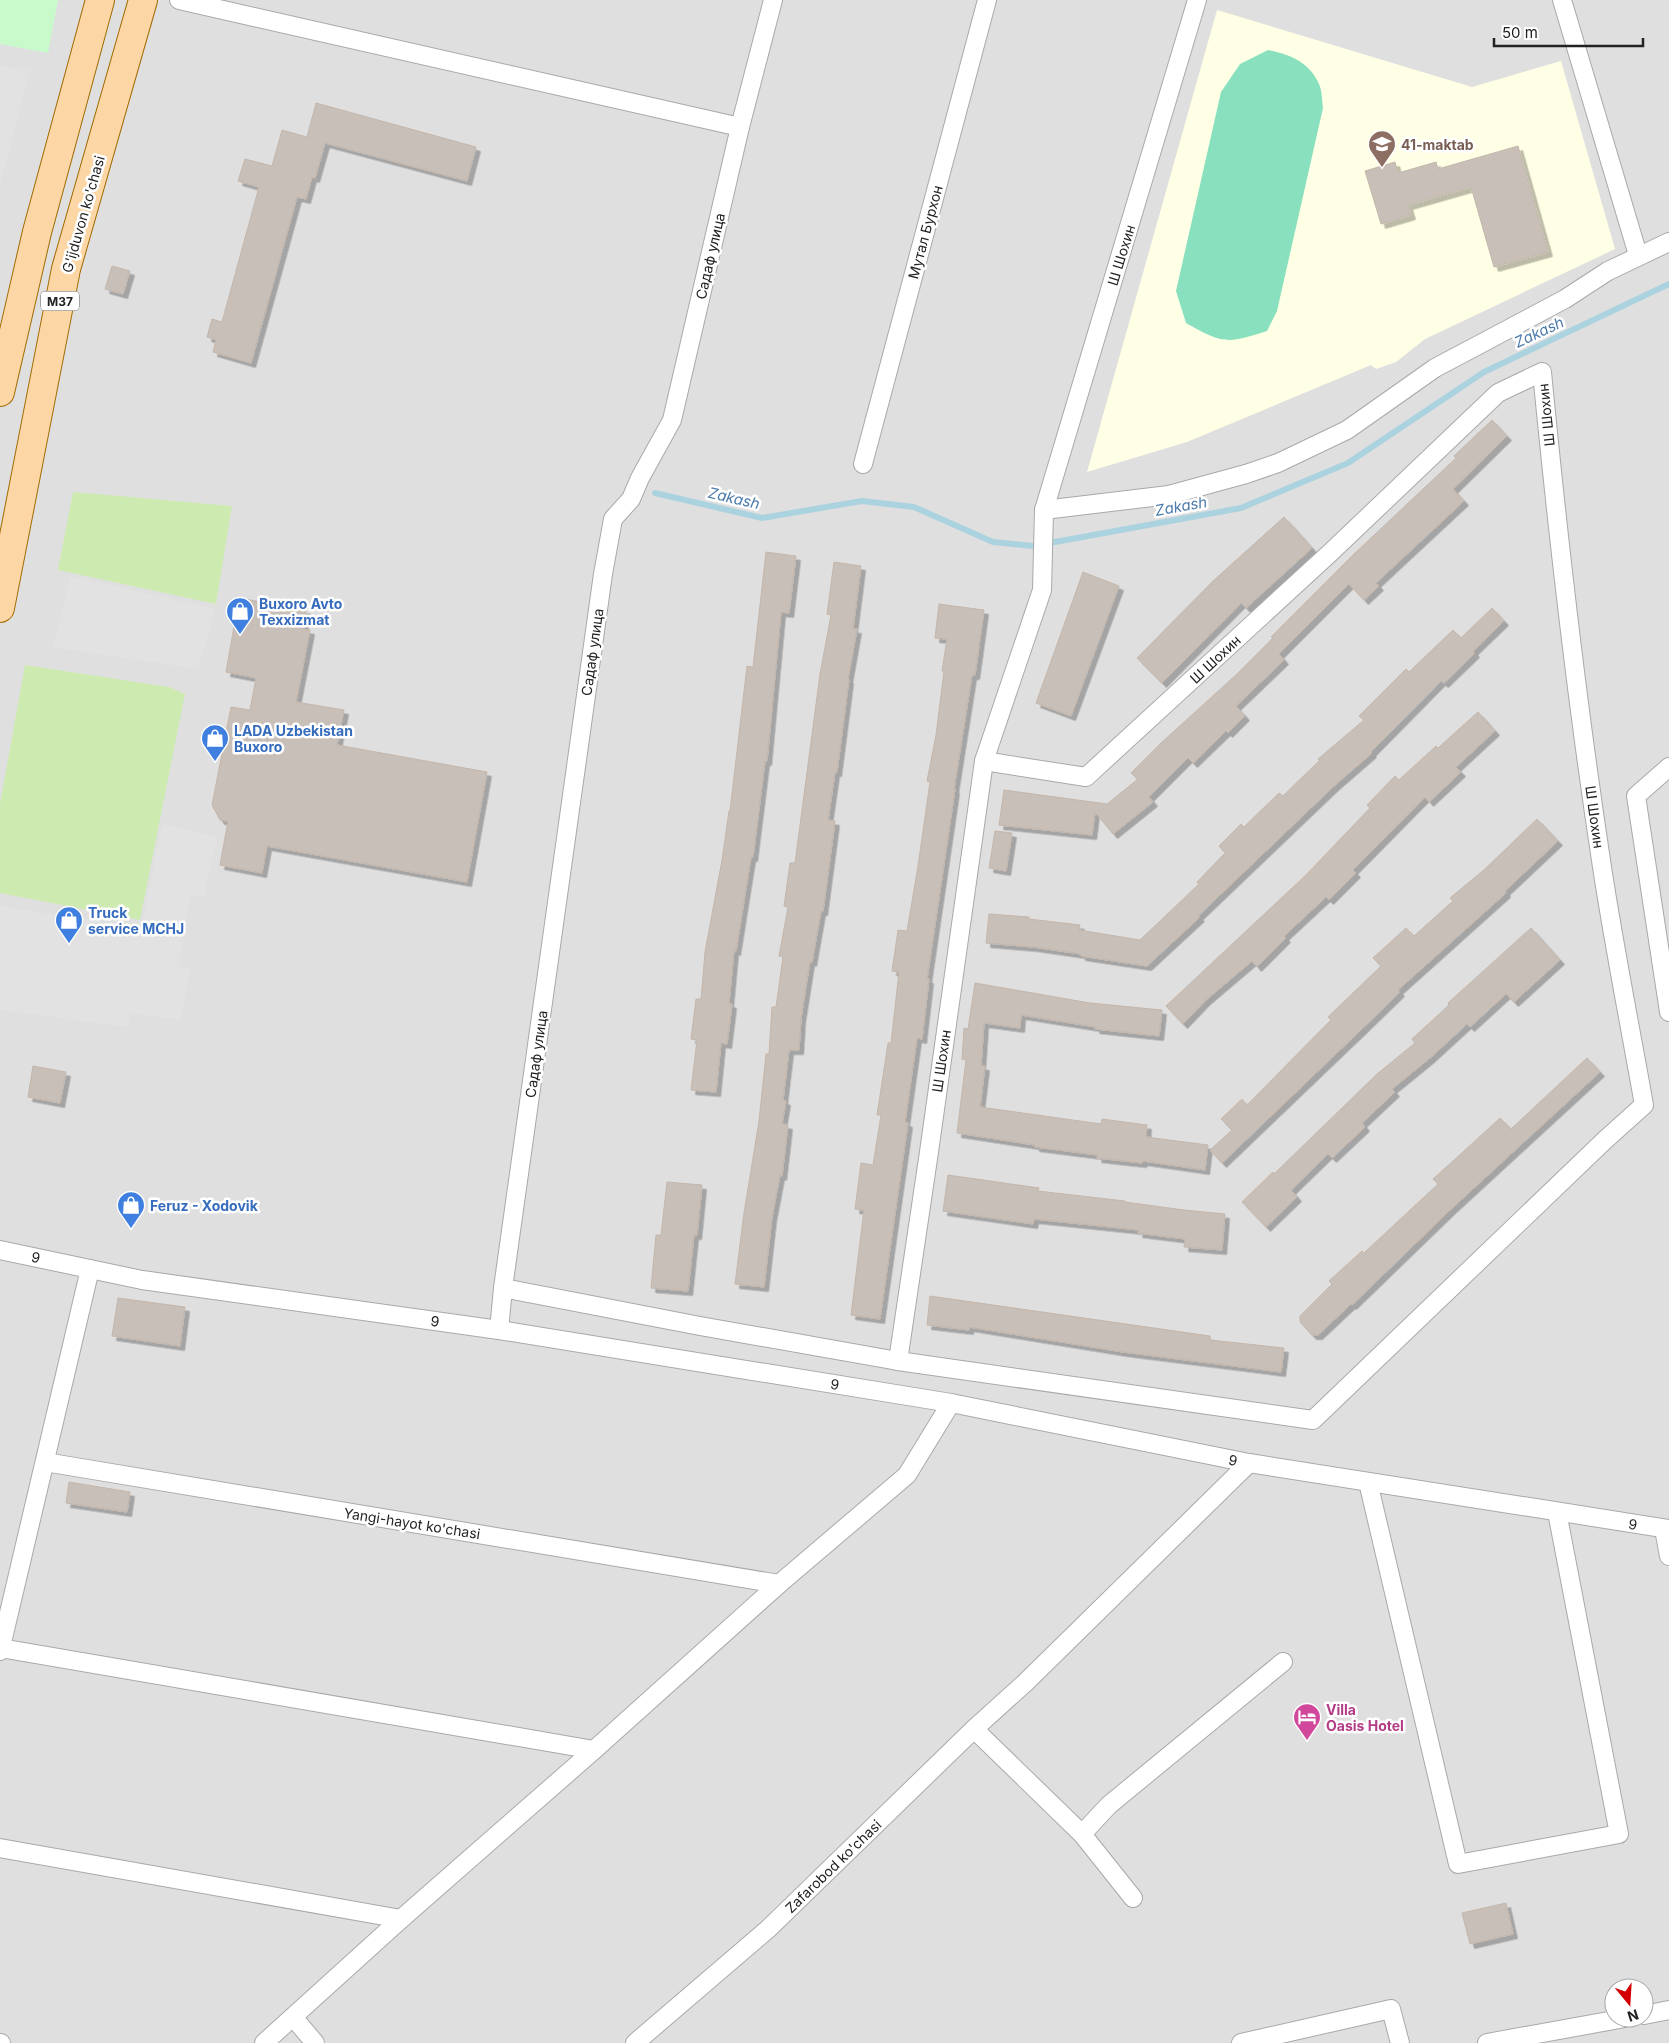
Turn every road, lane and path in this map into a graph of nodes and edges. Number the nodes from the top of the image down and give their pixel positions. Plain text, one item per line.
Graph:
1 (100, 0) edge
2 (143, 0) edge
3 (147, 0) edge
4 (179, 0) edge
5 (774, 0) edge
6 (987, 0) edge
7 (1197, 0) edge
8 (1562, 0) edge
9 (740, 127) junction
10 (1669, 242) edge
11 (1638, 255) junction
12 (0, 392) edge
13 (863, 464) dead end
14 (1044, 510) junction
15 (0, 608) edge
16 (984, 761) junction
17 (1669, 767) edge
18 (1669, 1012) edge
19 (0, 1250) edge
20 (90, 1269) junction
21 (503, 1288) junction
22 (499, 1330) junction
23 (898, 1361) junction
24 (951, 1403) junction
25 (44, 1462) junction
26 (1249, 1463) junction
27 (1368, 1482) junction
28 (1557, 1512) junction
29 (1667, 1529) edge
30 (1669, 1556) edge
31 (779, 1584) junction
32 (0, 1649) edge
33 (1283, 1662) dead end
34 (974, 1729) junction
35 (594, 1750) junction
36 (1082, 1834) junction
37 (0, 1848) edge
38 (1134, 1898) dead end
39 (401, 1919) junction
40 (1669, 2010) edge
41 (1654, 2013) edge
42 (293, 2017) junction
43 (1604, 2022) edge
44 (264, 2043) edge
45 (315, 2043) edge
46 (636, 2043) edge
47 (1241, 2043) edge
48 (1400, 2043) edge
49 (1487, 2043) edge

1 - 12 main road, M37
2 - 3 street
2 - 15 main road, G'ijduvon ko'chasi / M37
4 - 9 street
5 - 9 street, Садаф улица
6 - 13 street, Мутал Бурхон
7 - 14 street, Ш Шохин
8 - 11 street
9 - 21 street, Садаф улица
10 - 11 street
11 - 14 street
14 - 16 street, Ш Шохин
16 - 23 street, Ш Шохин
16 - 23 street, Ш Шохин
17 - 18 street
19 - 20 street, 9
20 - 22 street, 9
20 - 25 street
21 - 22 street, Садаф улица
21 - 23 street
22 - 24 street, 9
24 - 26 street, 9
24 - 31 street
25 - 31 street, Yangi-hayot ko'chasi
25 - 32 street
26 - 27 street, 9
26 - 34 street, Zafarobod ko'chasi
27 - 28 street, 9
27 - 28 street
28 - 29 street, 9
29 - 30 street
31 - 35 street
32 - 35 street
33 - 36 street
34 - 36 street
34 - 46 street, Zafarobod ko'chasi
35 - 39 street
36 - 38 street
37 - 39 street
39 - 42 street
40 - 41 street
42 - 44 street
42 - 45 street
43 - 49 street
47 - 48 street

